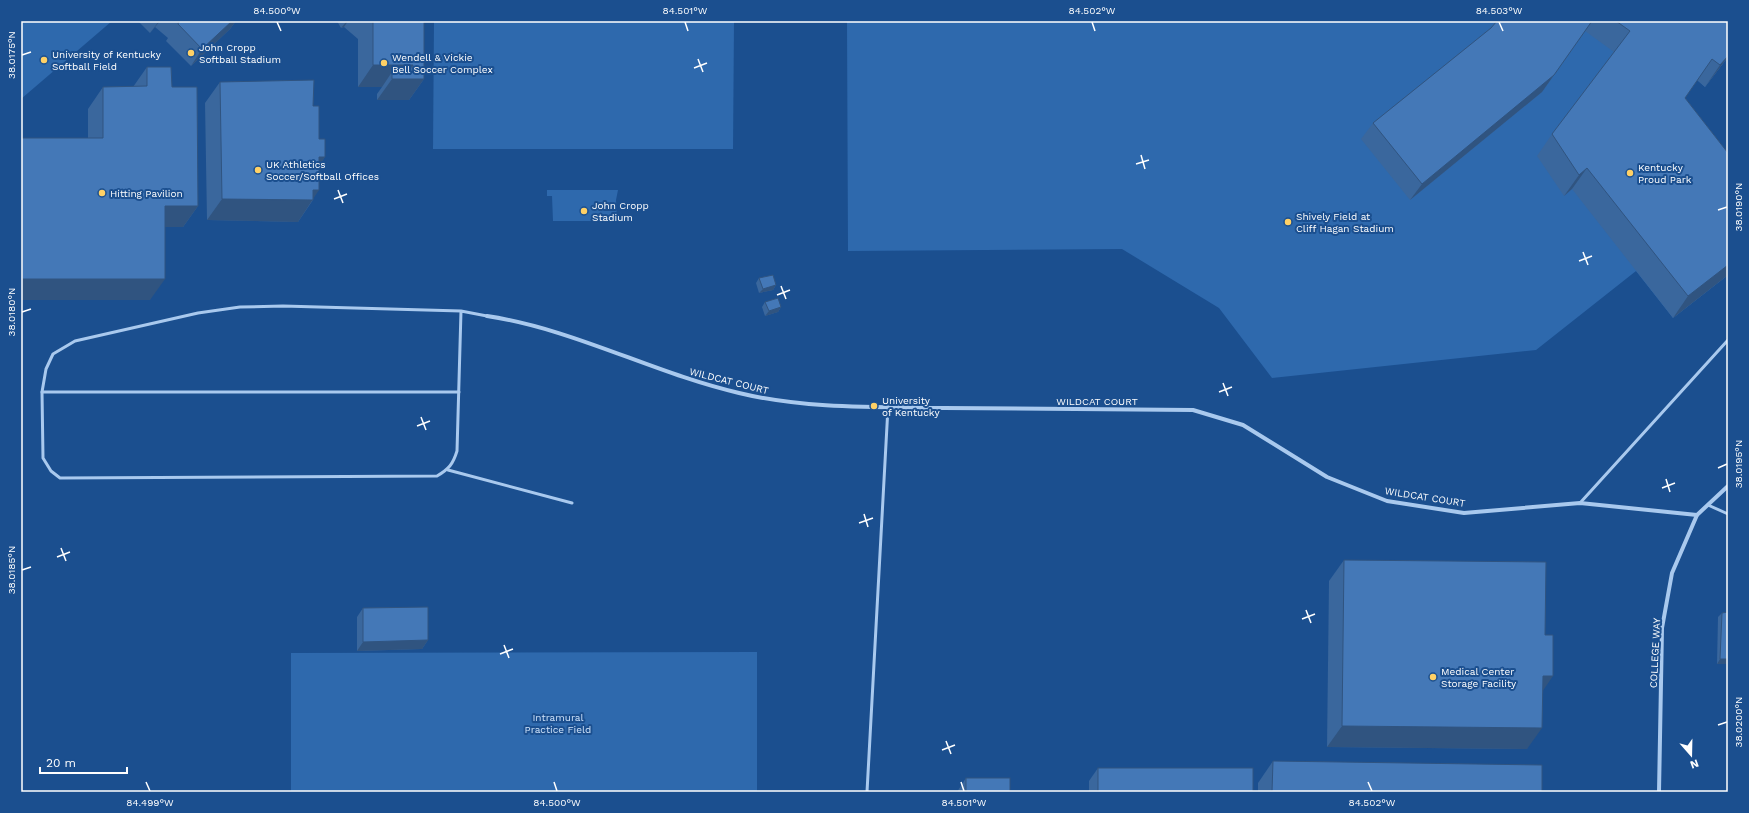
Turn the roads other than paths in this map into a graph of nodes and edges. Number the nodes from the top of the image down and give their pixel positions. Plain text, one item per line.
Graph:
1 (461, 311) junction
2 (487, 316) joint
3 (1728, 340) edge
4 (42, 392) junction
5 (459, 392) junction
6 (888, 407) junction
7 (448, 470) junction
8 (1728, 486) edge
9 (572, 503) dead end
10 (1580, 503) junction
11 (1708, 505) junction
12 (1728, 514) edge
13 (1697, 515) junction
14 (867, 792) edge
15 (1659, 792) edge

1 - 2 lane
1 - 4 lane
1 - 5 lane
2 - 6 street, WILDCAT COURT
3 - 10 lane
4 - 5 lane
4 - 7 lane
5 - 7 lane
6 - 10 street, WILDCAT COURT
6 - 14 lane
7 - 9 lane
8 - 11 street, COLLEGE WAY
10 - 13 street, WILDCAT COURT
11 - 12 lane
11 - 13 street, COLLEGE WAY
13 - 15 street, COLLEGE WAY

